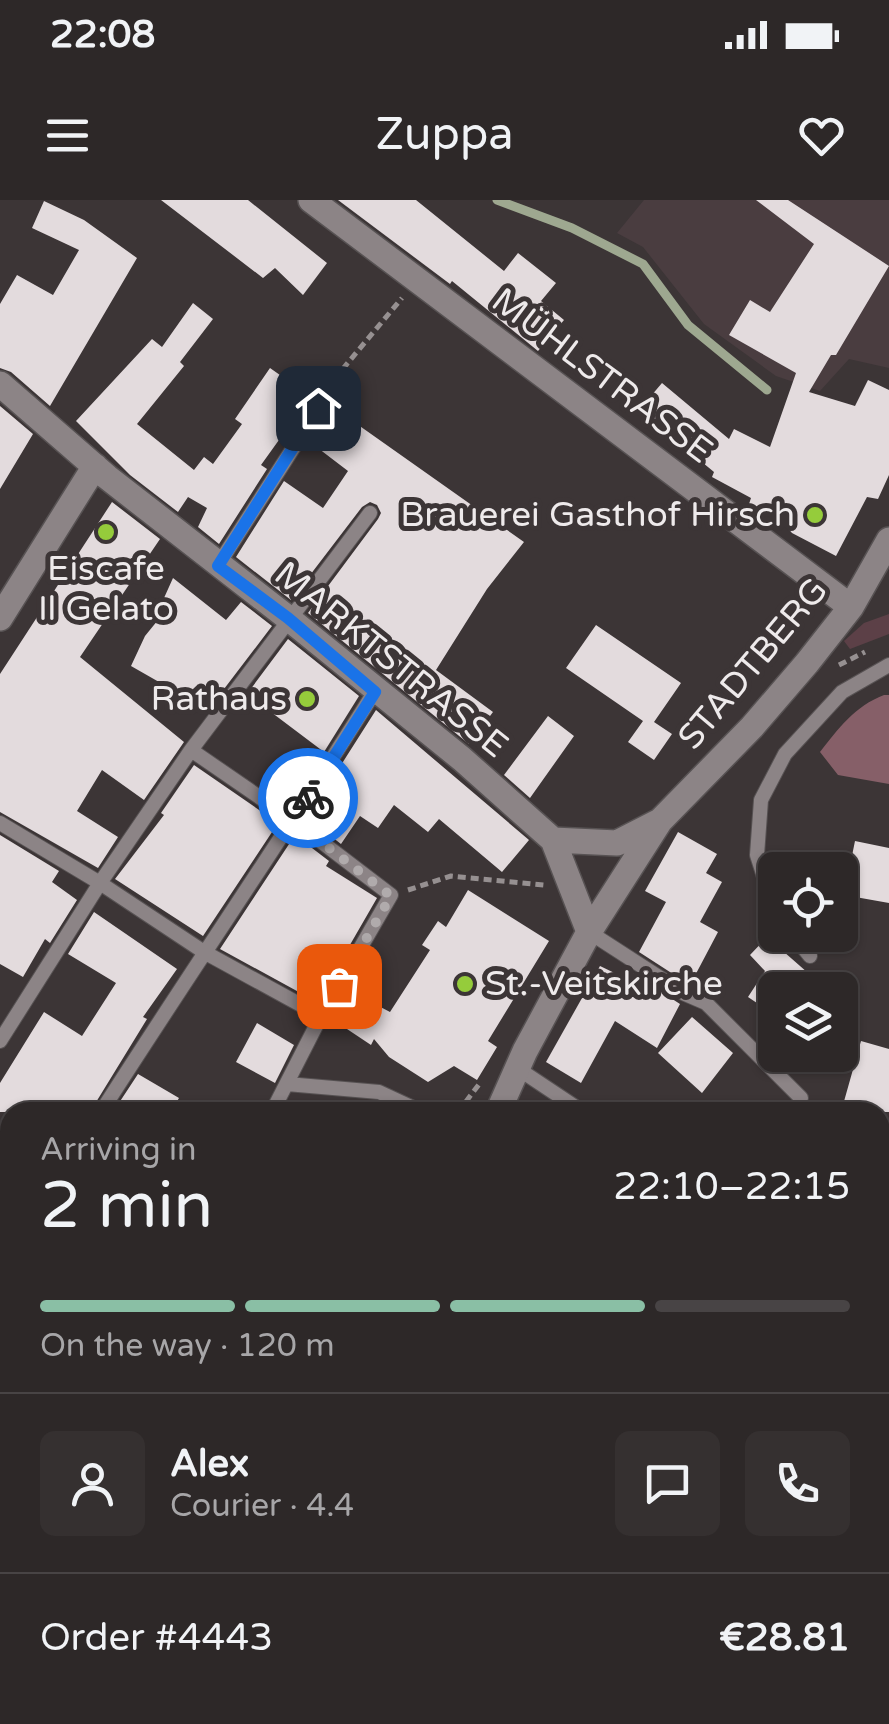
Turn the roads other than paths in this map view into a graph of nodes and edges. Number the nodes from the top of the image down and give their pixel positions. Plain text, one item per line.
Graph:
1 (310, 200) edge
2 (0, 384) edge
3 (321, 401) road end
4 (96, 466) junction
5 (370, 512) dead end
6 (888, 543) edge
7 (218, 566) junction
8 (850, 607) junction
9 (0, 618) edge
10 (288, 618) junction
11 (889, 665) edge
12 (375, 692) junction
13 (191, 750) junction
14 (294, 821) junction
15 (660, 821) junction
16 (0, 823) edge
17 (553, 840) junction
18 (758, 861) edge
19 (100, 883) junction
20 (589, 932) junction
21 (204, 952) junction
22 (807, 952) edge
23 (810, 956) dead end
24 (322, 1016) junction
25 (0, 1041) edge
26 (517, 1068) junction
27 (286, 1084) junction
28 (801, 1098) dead end
29 (107, 1102) edge
30 (277, 1102) edge
31 (400, 1102) edge
32 (502, 1102) edge
33 (568, 1102) edge

1 - 8 street, MÜHLSTRASSE
2 - 4 street, MARKTSTRASSE
3 - 7 lane
4 - 7 street, MARKTSTRASSE
4 - 9 street
5 - 10 lane
6 - 8 street, STADTBERG
7 - 10 street, MARKTSTRASSE
8 - 15 street, STADTBERG
10 - 12 street, MARKTSTRASSE
10 - 13 lane
11 - 18 lane
12 - 14 lane
12 - 17 street, MARKTSTRASSE
13 - 14 lane
13 - 19 lane
14 - 21 lane
14 - 24 lane
15 - 17 street
15 - 20 street
16 - 19 lane
17 - 20 street, MARKTSTRASSE
19 - 21 lane
19 - 25 lane
20 - 26 street
20 - 28 lane
21 - 24 lane
21 - 29 lane
22 - 23 lane
24 - 27 lane
26 - 32 street
26 - 33 lane
27 - 30 lane
27 - 31 lane

